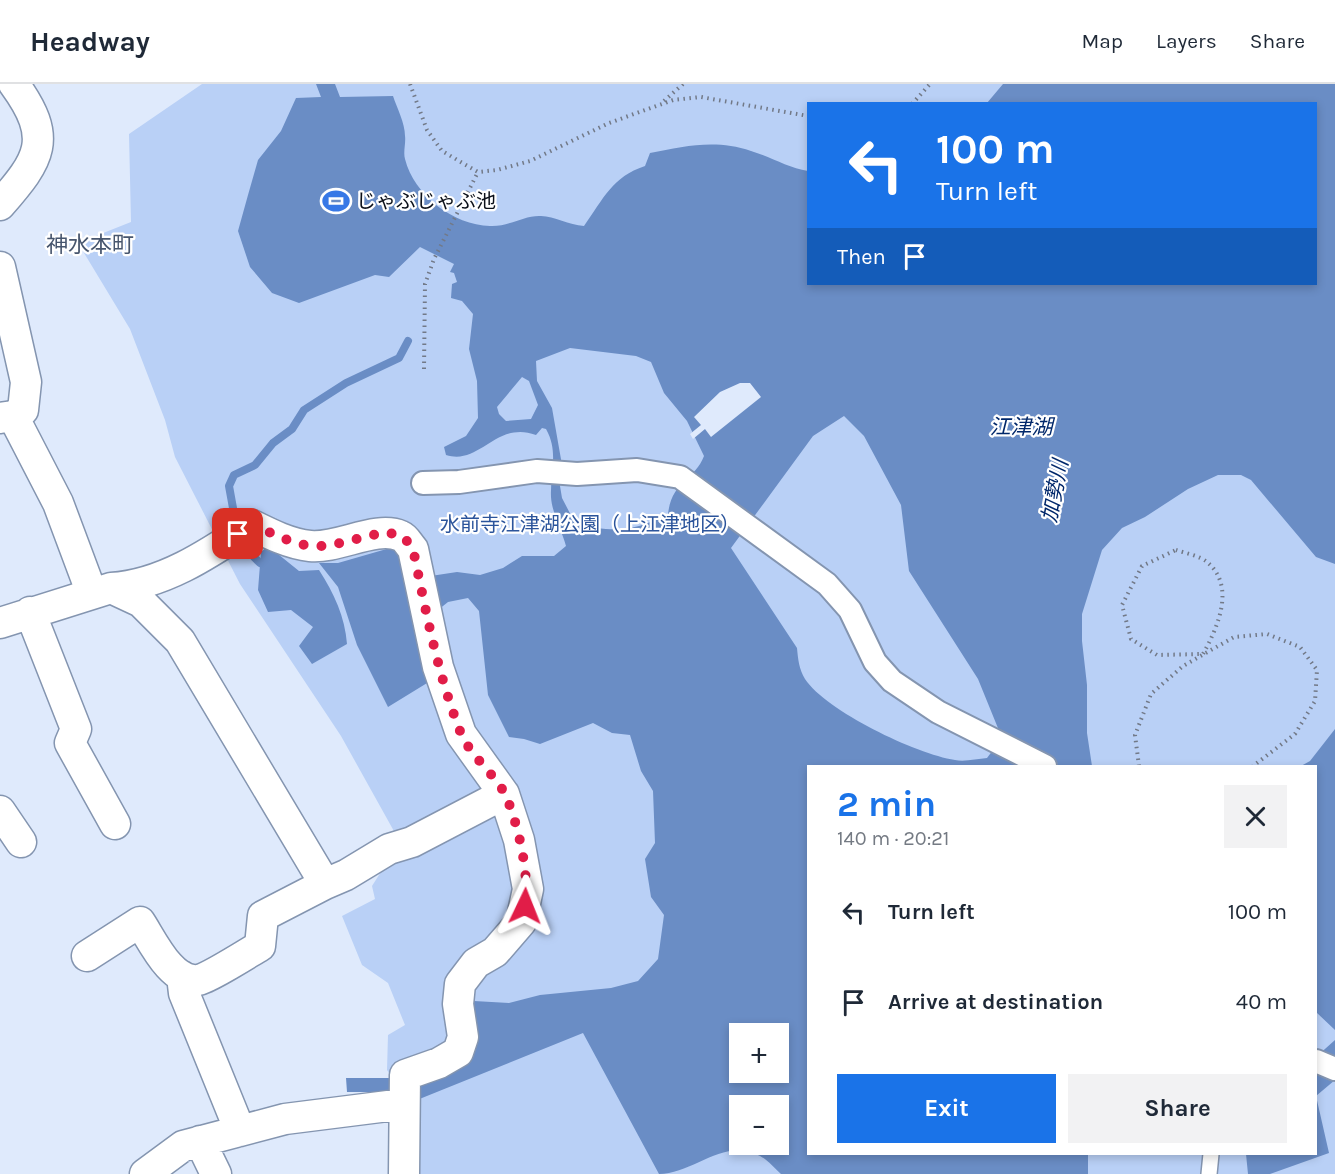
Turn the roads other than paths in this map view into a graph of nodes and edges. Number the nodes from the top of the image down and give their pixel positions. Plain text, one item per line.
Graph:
1 (15, 84) edge
2 (0, 206) edge
3 (0, 269) edge
4 (7, 417) edge
5 (423, 483) dead end
6 (101, 591) junction
7 (30, 612) junction
8 (0, 623) edge
9 (1043, 765) edge
10 (504, 794) junction
11 (0, 811) edge
12 (115, 824) dead end
13 (21, 842) dead end
14 (325, 884) junction
15 (87, 956) dead end
16 (182, 976) junction
17 (1317, 1061) edge
18 (1335, 1069) edge
19 (405, 1092) junction
20 (240, 1131) junction
21 (201, 1141) junction
22 (1211, 1155) edge
23 (145, 1174) edge
24 (216, 1174) edge
25 (404, 1174) edge
26 (1209, 1174) edge

1 - 2 street
3 - 4 street
4 - 6 street
5 - 9 street
6 - 7 street
6 - 10 street
6 - 14 street
7 - 8 street
7 - 12 street
10 - 14 street
10 - 19 street
11 - 13 street
14 - 16 street
15 - 16 street
16 - 20 street
17 - 18 street
19 - 20 street
19 - 25 street
20 - 21 street
21 - 23 street
21 - 24 street
22 - 26 lane

